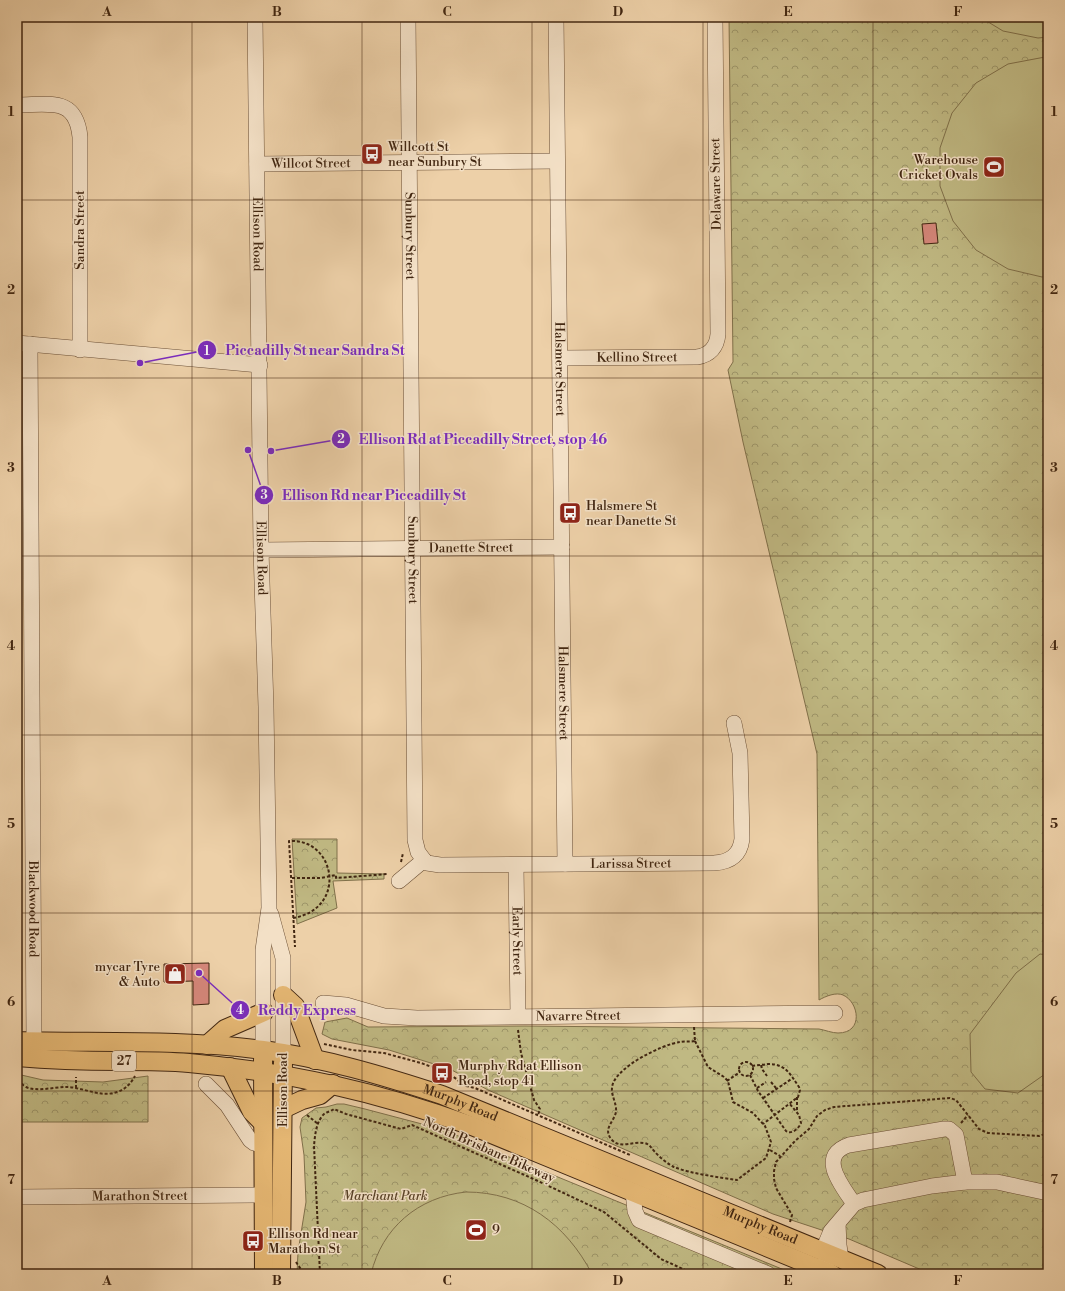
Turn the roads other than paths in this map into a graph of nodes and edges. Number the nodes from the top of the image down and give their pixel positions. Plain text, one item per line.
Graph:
1 (255, 17) edge
2 (408, 17) edge
3 (556, 17) edge
4 (714, 17) edge
5 (17, 105) edge
6 (557, 161) junction
7 (409, 163) junction
8 (257, 164) junction
9 (24, 344) edge
10 (80, 350) junction
11 (713, 350) joint
12 (560, 358) junction
13 (260, 365) junction
14 (562, 547) junction
15 (413, 549) junction
16 (261, 550) junction
17 (734, 723) dead end
18 (424, 860) junction
19 (565, 864) junction
20 (516, 865) junction
21 (395, 877) road end
22 (269, 908) junction
23 (283, 995) junction
24 (323, 1003) dead end
25 (264, 1012) junction
26 (835, 1013) dead end
27 (518, 1016) junction
28 (26, 1041) edge
29 (207, 1045) junction
30 (263, 1050) junction
31 (283, 1053) junction
32 (17, 1057) edge
33 (315, 1060) junction
34 (230, 1067) junction
35 (263, 1071) junction
36 (283, 1074) junction
37 (206, 1084) dead end
38 (332, 1084) junction
39 (283, 1108) junction
40 (263, 1123) junction
41 (263, 1146) junction
42 (965, 1182) junction
43 (633, 1192) junction
44 (1048, 1193) edge
45 (264, 1195) junction
46 (17, 1197) edge
47 (854, 1204) junction
48 (838, 1224) junction
49 (825, 1252) junction
50 (835, 1269) edge
51 (264, 1274) edge
52 (281, 1274) edge
53 (768, 1274) edge
54 (878, 1274) edge

1 - 8 street, Ellison Road
2 - 7 street, Sunbury Street
3 - 6 street, Halsmere Street
4 - 11 street, Delaware Street
5 - 10 street, Sandra Street
6 - 7 street, Willcot Street
6 - 12 street, Halsmere Street
7 - 8 street, Willcot Street
7 - 15 street, Sunbury Street
8 - 13 street, Ellison Road
9 - 10 street
9 - 28 street, Blackwood Road
10 - 13 street
11 - 12 street, Kellino Street
12 - 14 street, Halsmere Street
13 - 16 street, Ellison Road
14 - 15 street, Danette Street
14 - 19 street, Halsmere Street
15 - 16 street, Danette Street
15 - 18 street, Sunbury Street
16 - 22 street, Ellison Road
17 - 19 street, Larissa Street
18 - 20 street, Larissa Street
18 - 21 street
19 - 20 street, Larissa Street
20 - 27 street, Early Street
22 - 23 street, Ellison Road
22 - 25 street, Ellison Road
23 - 31 street, Ellison Road
23 - 33 main road
24 - 27 street, Navarre Street
25 - 29 main road
25 - 30 street, Ellison Road
26 - 27 street, Navarre Street
28 - 29 main road, Murphy Road / 27
29 - 30 main road, Murphy Road / 27
30 - 31 main road, Murphy Road / 27
30 - 35 main road, Ellison Road
31 - 33 main road, Murphy Road
31 - 36 main road, Ellison Road
32 - 34 main road, Murphy Road / 27
33 - 49 main road, Murphy Road
34 - 35 main road, Murphy Road / 27
34 - 40 main road
35 - 36 main road, Murphy Road / 27
35 - 40 main road, Ellison Road
36 - 38 main road, Murphy Road
36 - 39 main road, Ellison Road
37 - 41 street
38 - 39 main road
38 - 43 main road, Murphy Road
39 - 52 main road, Ellison Road
40 - 41 main road, Ellison Road
41 - 45 main road, Ellison Road
42 - 44 street
42 - 47 street
42 - 47 street
43 - 50 main road, Murphy Road
43 - 53 street
45 - 46 street, Marathon Street
45 - 51 main road, Ellison Road
47 - 48 street
48 - 49 street
48 - 50 street
49 - 50 main road, Murphy Road
50 - 54 main road, Murphy Road

